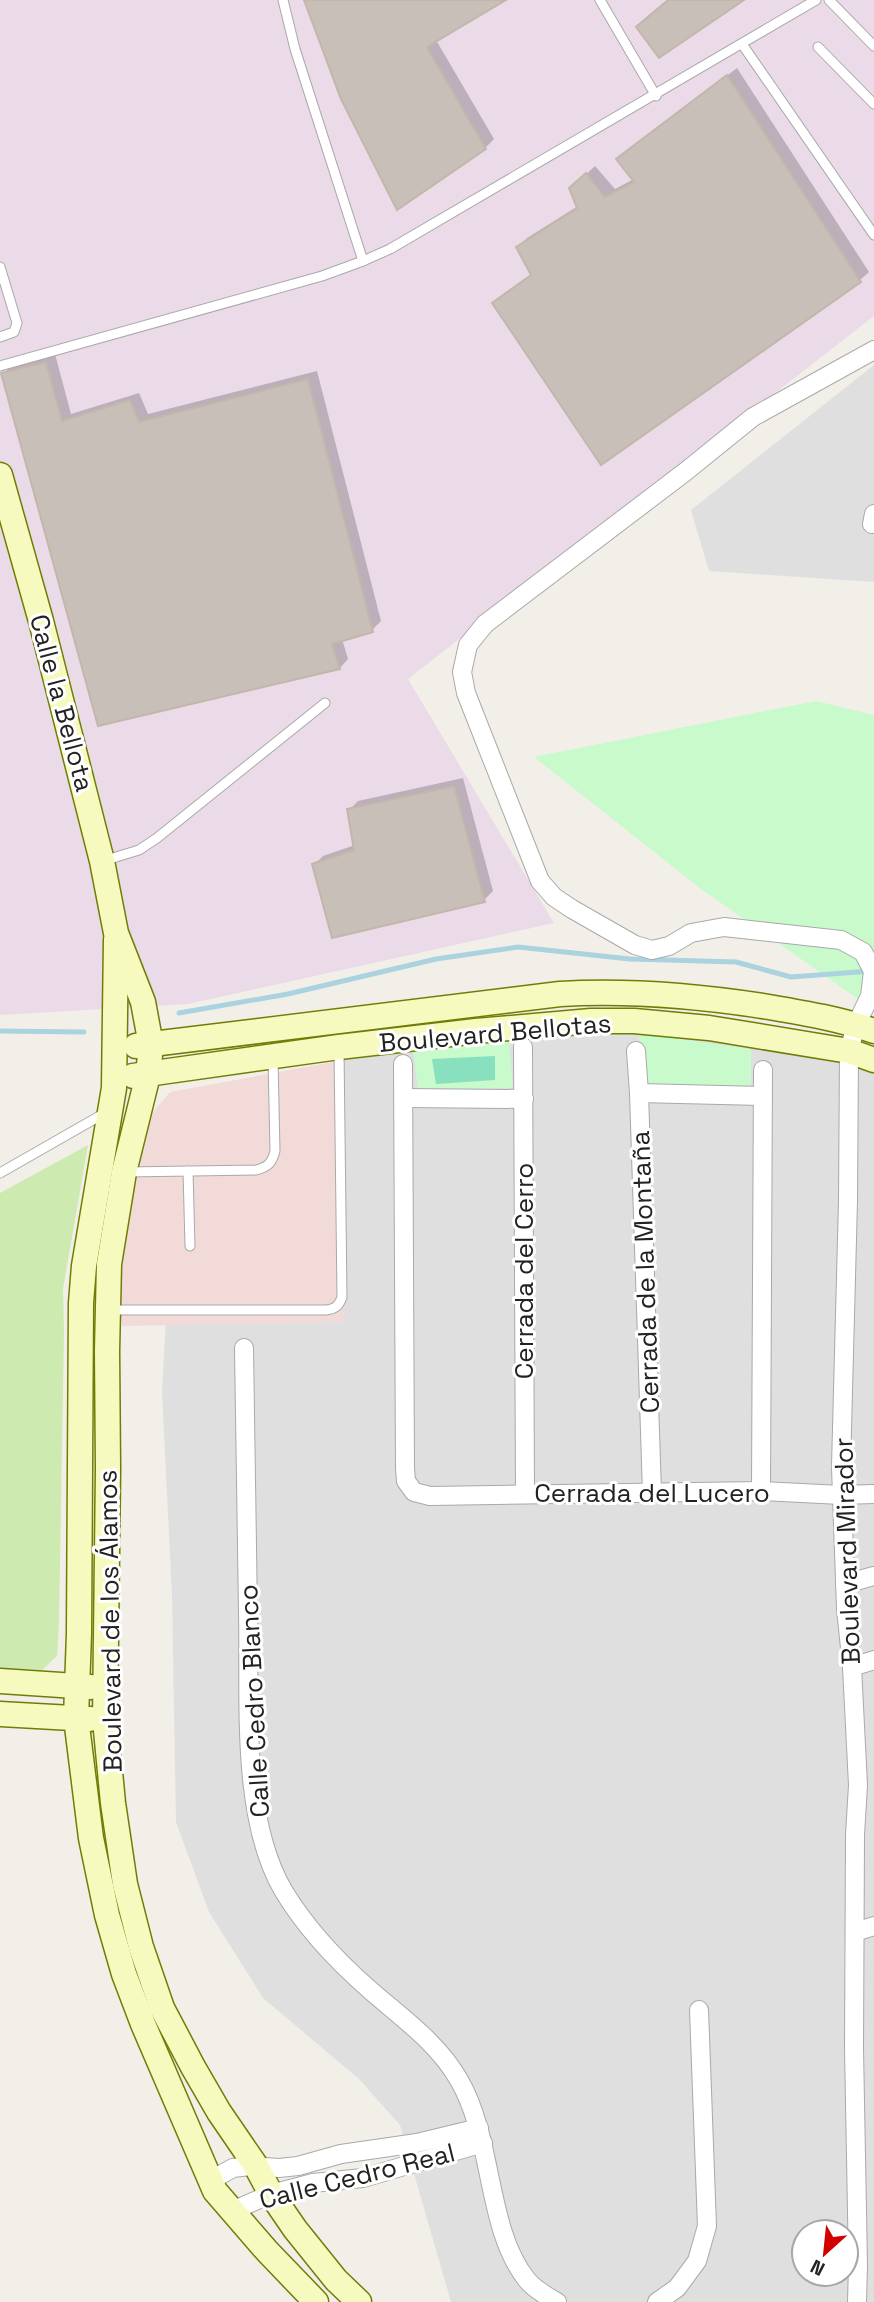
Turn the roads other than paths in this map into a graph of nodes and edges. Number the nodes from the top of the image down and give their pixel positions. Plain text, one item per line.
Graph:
1 (283, 0) edge
2 (600, 0) edge
3 (816, 0) edge
4 (829, 0) edge
5 (742, 44) junction
6 (874, 46) edge
7 (818, 47) dead end
8 (656, 96) junction
9 (874, 104) edge
10 (874, 235) edge
11 (363, 261) junction
12 (0, 267) edge
13 (4, 294) edge
14 (0, 337) edge
15 (874, 350) edge
16 (0, 366) edge
17 (0, 475) edge
18 (325, 703) dead end
19 (102, 861) junction
20 (116, 933) junction
21 (632, 992) junction
22 (519, 1000) junction
23 (398, 1014) junction
24 (634, 1021) junction
25 (865, 1028) edge
26 (523, 1037) junction
27 (151, 1045) junction
28 (116, 1047) junction
29 (339, 1047) junction
30 (636, 1051) dead end
31 (849, 1051) junction
32 (402, 1052) junction
33 (273, 1056) junction
34 (874, 1060) edge
35 (763, 1070) dead end
36 (148, 1075) junction
37 (115, 1077) junction
38 (639, 1093) junction
39 (762, 1096) junction
40 (405, 1098) junction
41 (524, 1099) junction
42 (110, 1111) junction
43 (188, 1171) junction
44 (0, 1172) edge
45 (124, 1172) junction
46 (190, 1246) dead end
47 (108, 1310) junction
48 (244, 1348) dead end
49 (761, 1491) junction
50 (652, 1493) junction
51 (525, 1494) junction
52 (874, 1494) edge
53 (841, 1495) junction
54 (874, 1576) edge
55 (845, 1584) junction
56 (874, 1660) edge
57 (852, 1667) junction
58 (0, 1681) edge
59 (76, 1686) junction
60 (106, 1687) junction
61 (0, 1714) edge
62 (76, 1718) junction
63 (105, 1720) junction
64 (866, 1783) edge
65 (874, 1926) edge
66 (855, 1932) junction
67 (699, 2010) dead end
68 (481, 2136) junction
69 (373, 2149) junction
70 (256, 2166) junction
71 (379, 2172) junction
72 (865, 2179) edge
73 (211, 2180) junction
74 (271, 2194) junction
75 (232, 2211) junction
76 (866, 2266) edge
77 (316, 2302) edge
78 (359, 2302) edge
79 (557, 2302) edge
80 (657, 2302) edge
81 (857, 2302) edge

1 - 11 lane
2 - 8 lane
3 - 5 lane
4 - 6 lane
5 - 8 lane
5 - 10 lane
7 - 9 lane
8 - 11 lane
11 - 16 lane
12 - 13 lane
13 - 14 lane
15 - 25 street, Boulevard Mirador
17 - 19 street, Calle la Bellota
18 - 19 lane
19 - 20 street, Calle la Bellota
20 - 27 street, Calle la Bellota
20 - 28 street, Calle la Bellota
21 - 22 street, Boulevard Bellotas
21 - 24 street
21 - 25 street, Boulevard Bellotas
22 - 23 street, Boulevard Bellotas
22 - 26 street, Cerrada del Cerro
23 - 27 street, Boulevard Bellotas
23 - 32 street
24 - 26 street, Boulevard Bellotas
24 - 31 street, Boulevard Bellotas
25 - 31 street, Boulevard Mirador
26 - 32 street, Boulevard Bellotas
26 - 41 street, Cerrada del Cerro
27 - 28 street, Boulevard Bellotas
27 - 36 street, Boulevard de los Álamos
28 - 37 street, Boulevard de los Álamos
29 - 32 street, Boulevard Bellotas
29 - 33 street, Boulevard Bellotas
29 - 47 lane
30 - 38 street, Cerrada de la Montaña
31 - 34 street, Boulevard Bellotas
31 - 53 street, Boulevard Mirador
32 - 40 street
33 - 36 street, Boulevard Bellotas
33 - 43 lane
35 - 39 street
36 - 37 street, Boulevard Bellotas
36 - 45 street, Boulevard de los Álamos
37 - 42 street, Boulevard de los Álamos
38 - 39 street
38 - 50 street, Cerrada de la Montaña
39 - 49 street
40 - 41 street
40 - 51 street, Cerrada del Lucero
41 - 51 street, Cerrada del Cerro
42 - 44 lane
42 - 59 street, Boulevard de los Álamos
43 - 45 lane
43 - 46 lane
45 - 47 street, Boulevard de los Álamos
47 - 60 street, Boulevard de los Álamos
48 - 68 street, Calle Cedro Blanco
49 - 50 street, Cerrada del Lucero
49 - 53 street, Cerrada del Lucero
50 - 51 street, Cerrada del Lucero
52 - 53 street, Cerrada del Lucero
53 - 55 street, Boulevard Mirador
54 - 55 street
55 - 57 street, Boulevard Mirador
56 - 57 street
57 - 64 street, Boulevard Mirador
58 - 59 street
59 - 60 street
59 - 62 street, Boulevard de los Álamos
60 - 63 street, Boulevard de los Álamos
61 - 62 street
62 - 63 street
62 - 73 street, Boulevard de los Álamos
63 - 70 street, Boulevard de los Álamos
64 - 66 street, Boulevard Mirador
65 - 66 street
66 - 72 street, Boulevard Mirador
67 - 80 street
68 - 69 street, Calle Cedro Real
68 - 71 street, Calle Cedro Real
68 - 79 street, Calle Cedro Blanco
69 - 70 street, Calle Cedro Real
69 - 71 street
70 - 73 street, Calle Cedro Real
70 - 74 street, Boulevard de los Álamos
71 - 74 street, Calle Cedro Real
72 - 76 street, Boulevard Mirador
73 - 75 street, Boulevard de los Álamos
74 - 75 street, Calle Cedro Real
74 - 78 street, Boulevard de los Álamos
75 - 77 street, Boulevard de los Álamos
76 - 81 street, Boulevard Mirador

